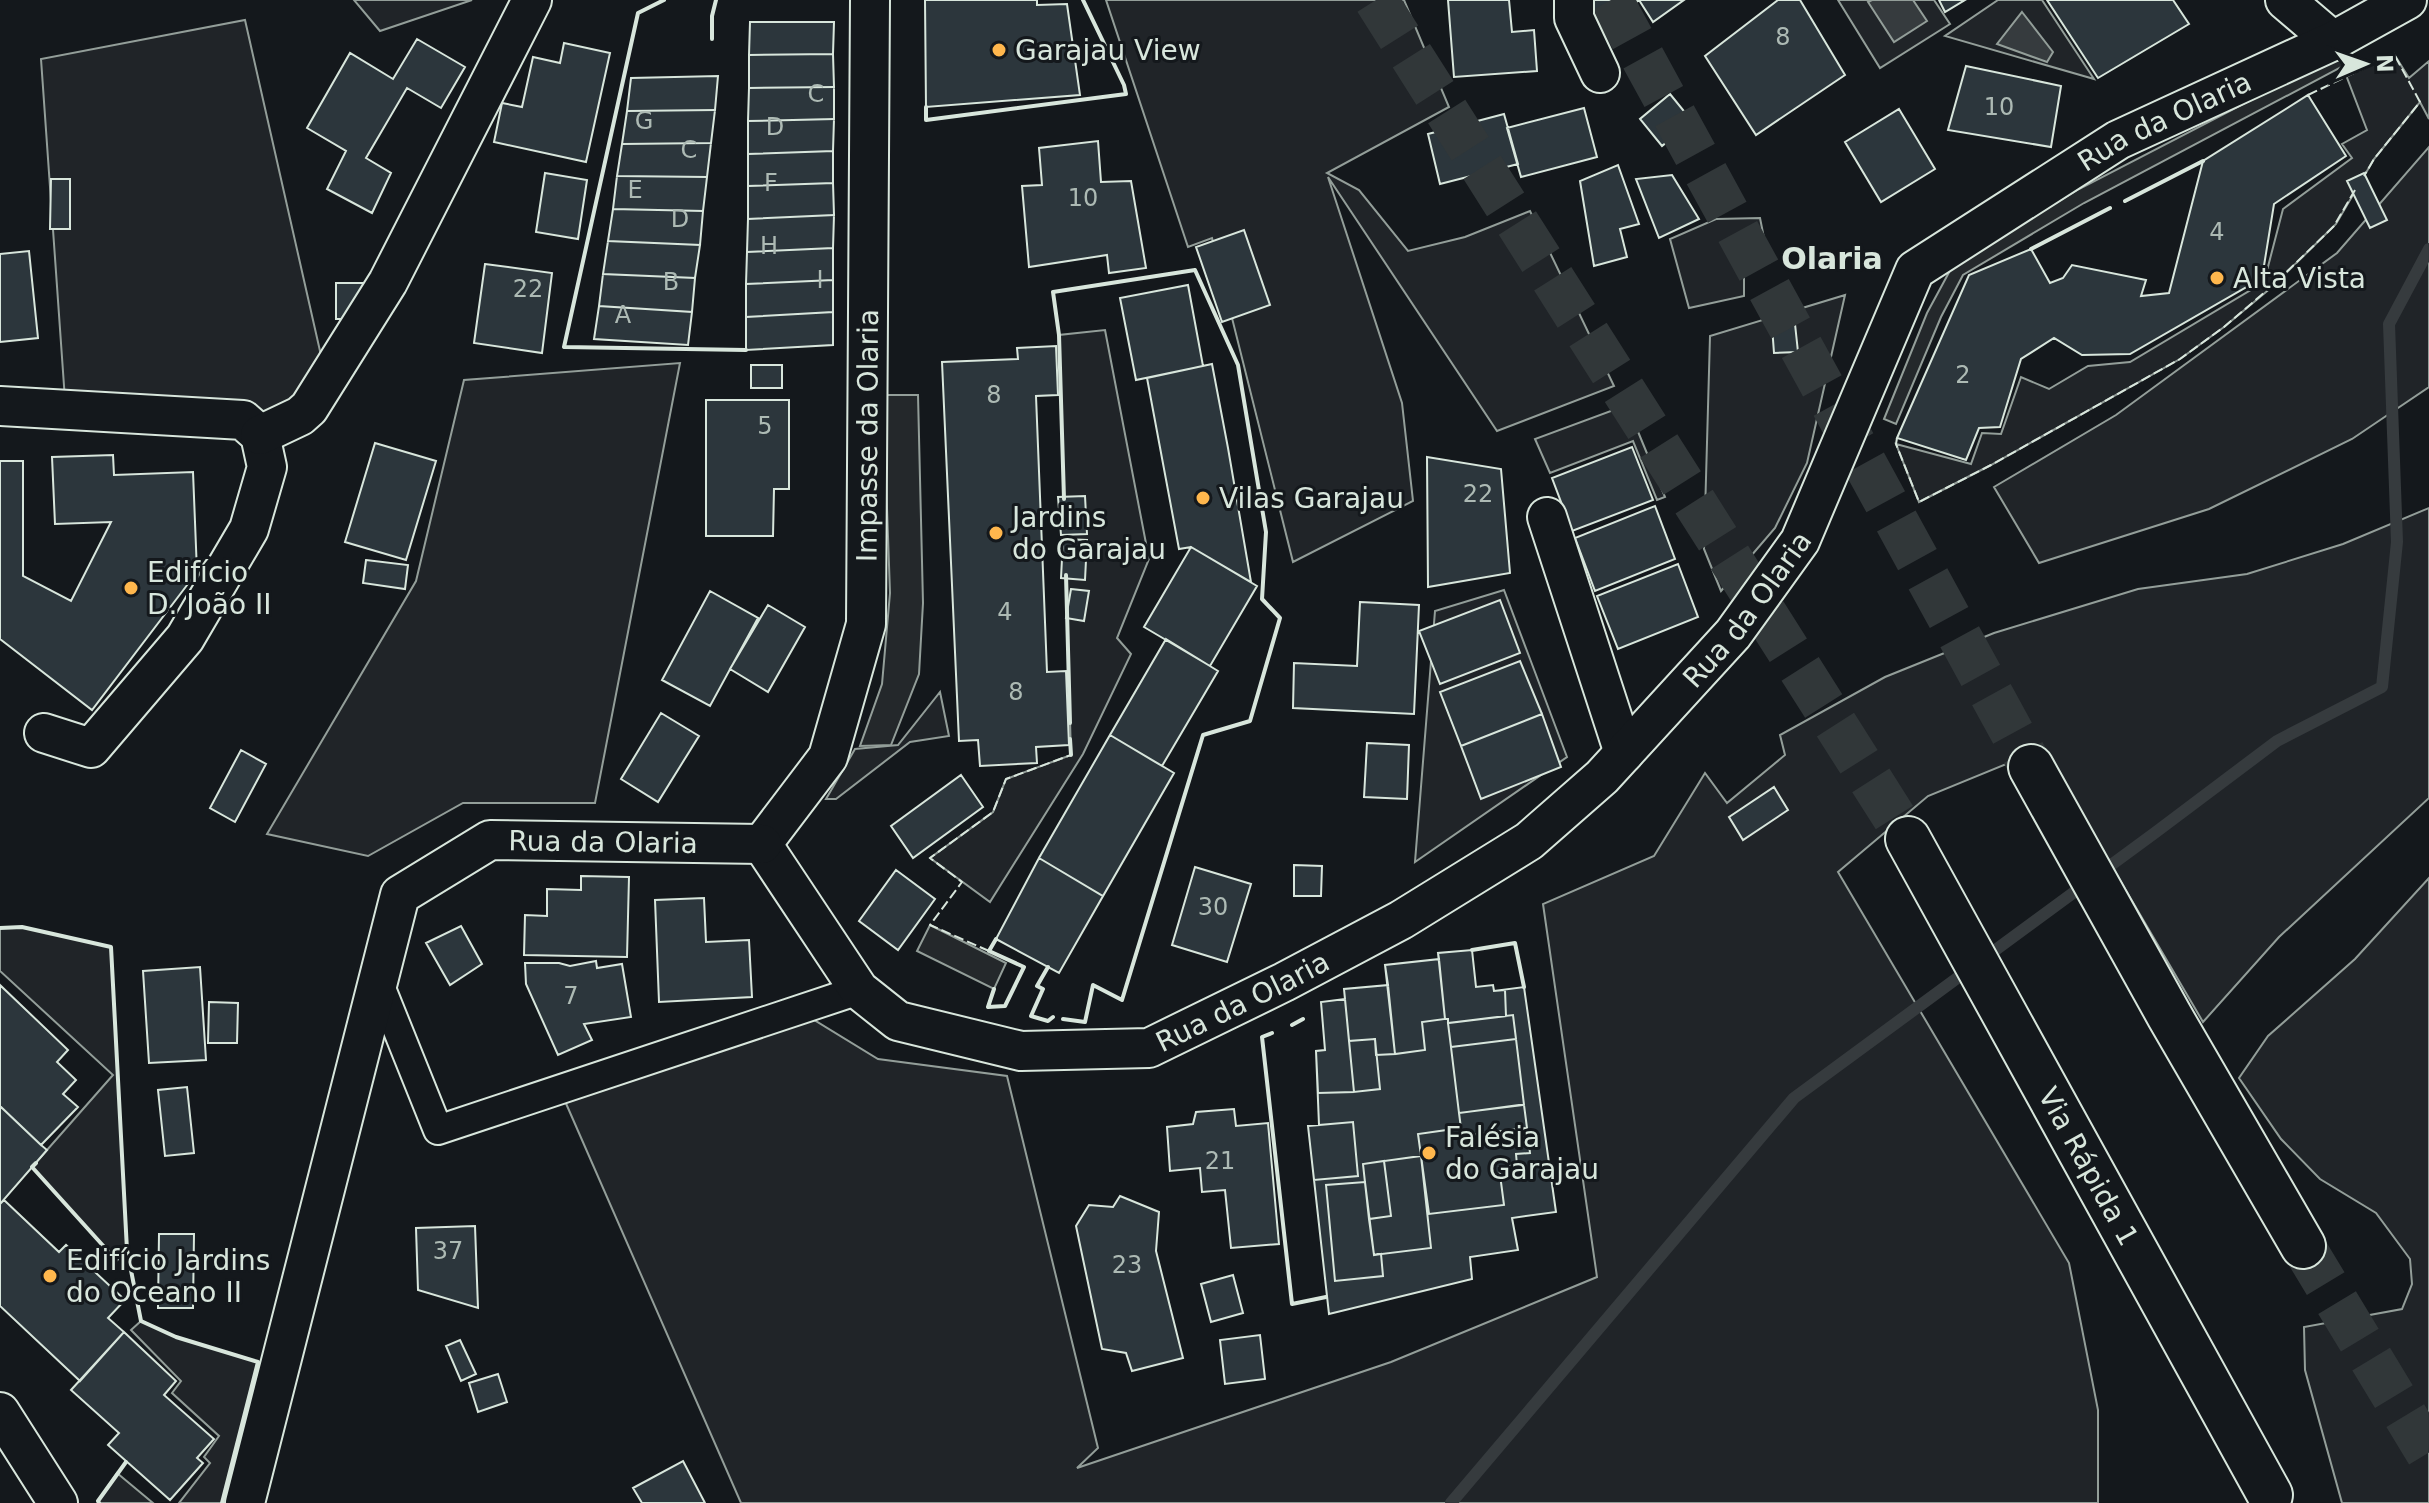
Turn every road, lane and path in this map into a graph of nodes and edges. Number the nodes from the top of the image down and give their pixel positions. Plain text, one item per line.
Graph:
1 (532, 0) edge
2 (870, 0) edge
3 (1574, 0) edge
4 (2285, 0) edge
5 (2407, 0) edge
6 (2333, 41) junction
7 (1600, 73) dead end
8 (0, 406) edge
9 (260, 435) junction
10 (1547, 517) dead end
11 (44, 733) dead end
12 (1624, 753) junction
13 (2031, 767) tunnel mouth
14 (1908, 839) tunnel mouth
15 (762, 844) junction
16 (378, 981) junction
17 (859, 990) junction
18 (2303, 1246) tunnel mouth
19 (0, 1412) edge
20 (2270, 1495) dead end
21 (58, 1503) edge
22 (245, 1503) edge

1 - 9 street
2 - 15 street, Impasse da Olaria
3 - 7 street
4 - 6 street
5 - 6 street, Rua da Olaria
6 - 12 street, Rua da Olaria
8 - 9 street
9 - 11 street
10 - 12 street
12 - 17 street, Rua da Olaria
13 - 18 highway
14 - 20 highway, Via Rápida 1
15 - 16 street, Rua da Olaria
15 - 17 street, Rua da Olaria
16 - 17 street
16 - 22 street, Rua da Olaria
19 - 21 street

